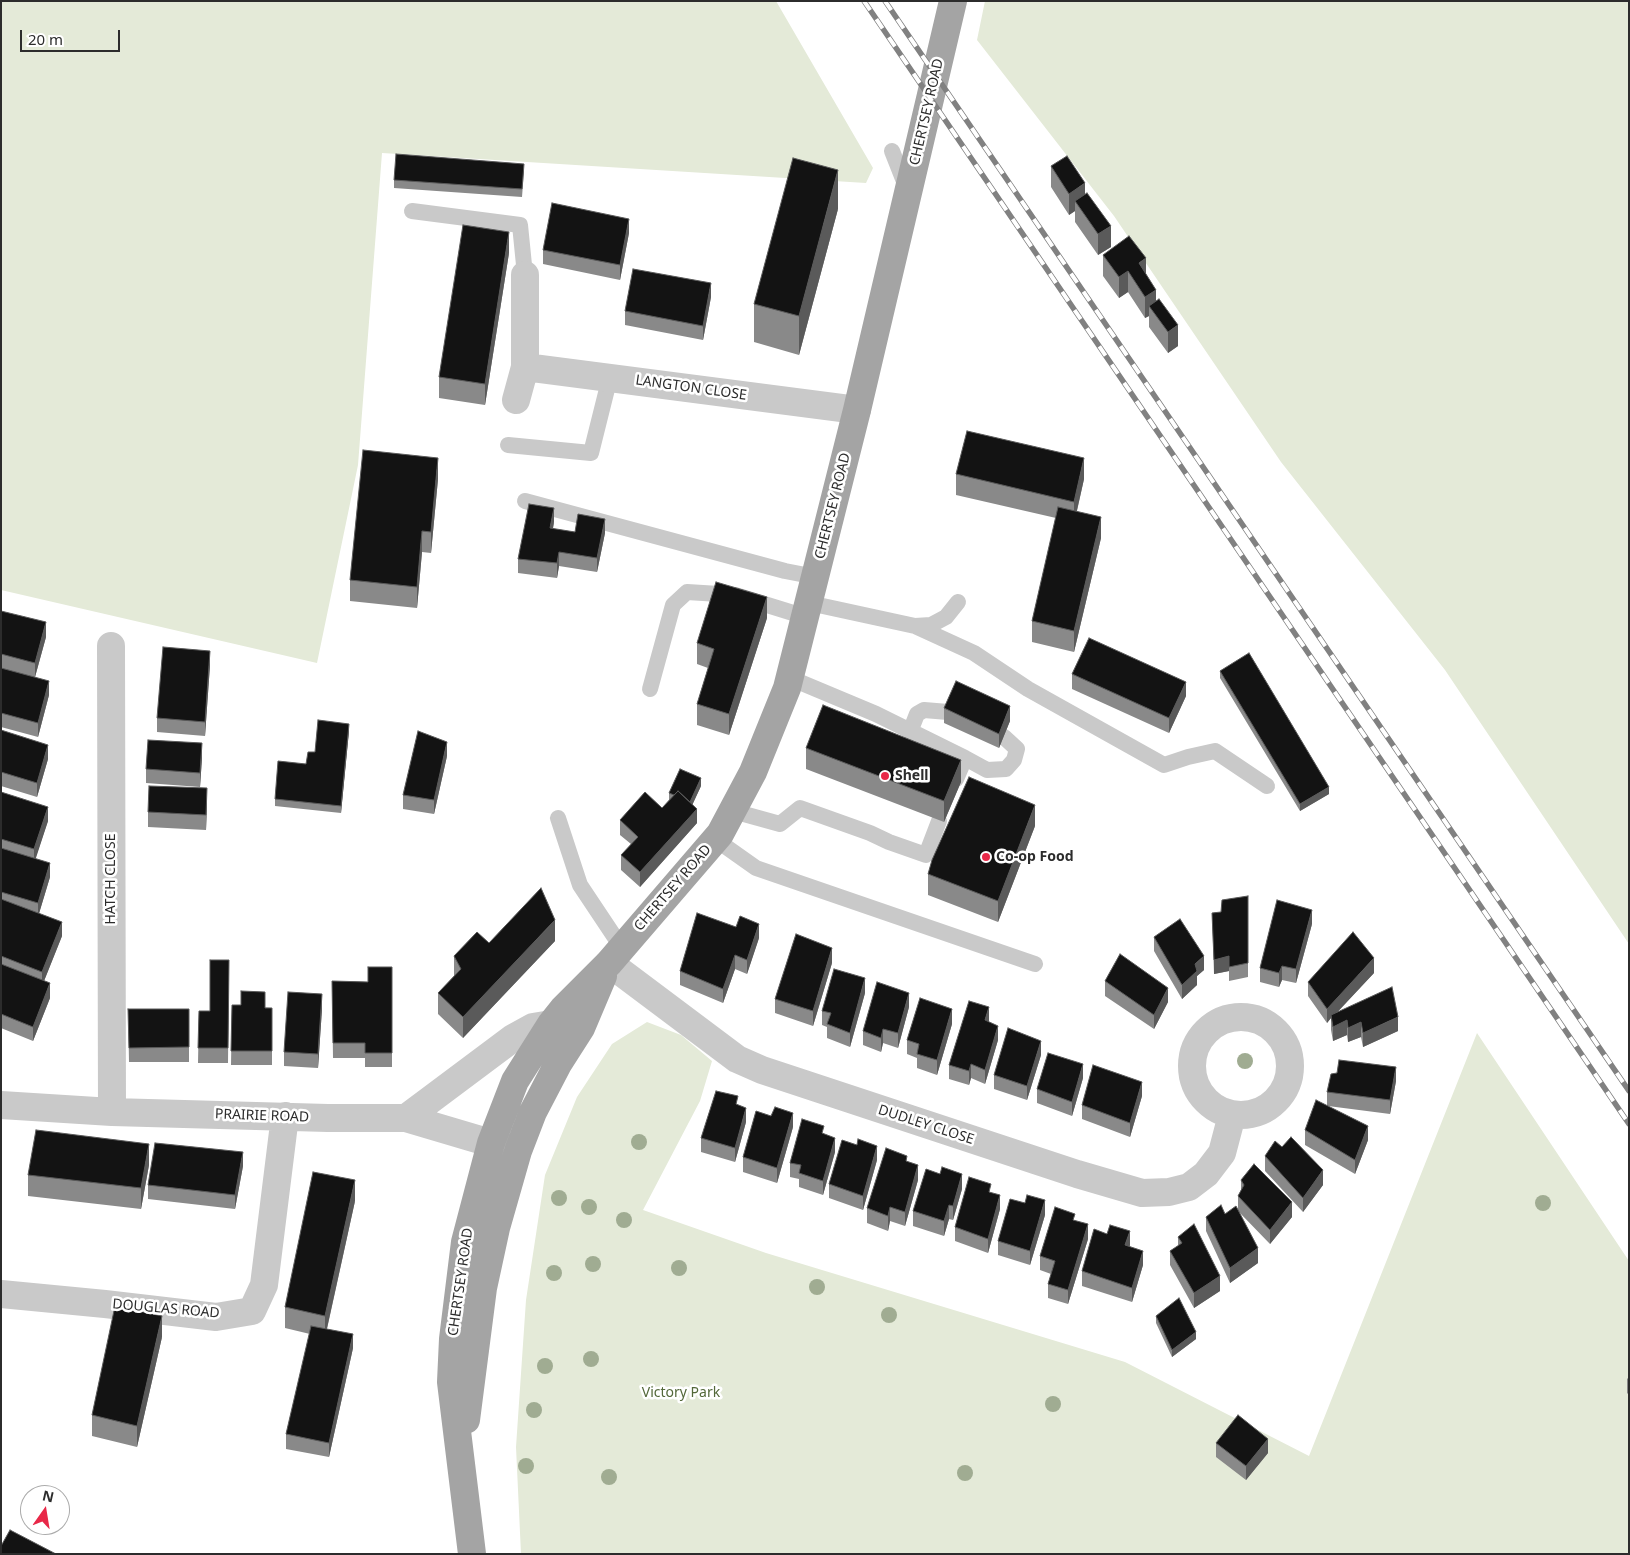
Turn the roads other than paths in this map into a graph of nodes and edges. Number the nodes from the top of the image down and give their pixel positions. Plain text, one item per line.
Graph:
1 (952, 1) edge
2 (892, 151) dead end
3 (908, 191) junction
4 (412, 212) dead end
5 (526, 275) joint
6 (525, 367) junction
7 (610, 378) junction
8 (516, 400) dead end
9 (857, 410) junction
10 (508, 445) dead end
11 (524, 501) dead end
12 (810, 599) junction
13 (958, 602) dead end
14 (915, 626) junction
15 (111, 646) dead end
16 (790, 678) junction
17 (650, 688) dead end
18 (948, 712) edge
19 (910, 732) junction
20 (1004, 737) edge
21 (965, 758) junction
22 (956, 779) edge
23 (1267, 786) dead end
24 (733, 811) junction
25 (558, 818) dead end
26 (940, 821) edge
27 (715, 839) junction
28 (615, 956) junction
29 (1035, 964) dead end
30 (550, 1024) junction
31 (1, 1105) edge
32 (112, 1112) junction
33 (1232, 1115) dead end
34 (284, 1116) junction
35 (406, 1118) junction
36 (491, 1143) junction
37 (518, 1151) junction
38 (1, 1294) edge
39 (461, 1461) junction
40 (472, 1554) edge

1 - 3 main road, CHERTSEY ROAD
2 - 3 lane
3 - 9 main road, CHERTSEY ROAD
4 - 5 lane
5 - 6 street
6 - 7 street, LANGTON CLOSE
6 - 8 street
7 - 9 street, LANGTON CLOSE
7 - 10 lane
9 - 12 main road, CHERTSEY ROAD
11 - 12 lane
12 - 14 lane
12 - 16 main road, CHERTSEY ROAD
12 - 17 lane
13 - 14 lane
14 - 23 lane
15 - 32 street, HATCH CLOSE
16 - 19 lane
16 - 24 main road, CHERTSEY ROAD
18 - 19 lane
19 - 21 lane
20 - 21 lane
21 - 22 lane
24 - 26 lane
24 - 27 main road, CHERTSEY ROAD
25 - 28 lane
27 - 28 main road, CHERTSEY ROAD
27 - 29 lane
28 - 30 main road, CHERTSEY ROAD
28 - 33 street, DUDLEY CLOSE
28 - 37 main road, CHERTSEY ROAD
30 - 35 street
30 - 36 main road, CHERTSEY ROAD
31 - 32 street, PRAIRIE ROAD
32 - 34 street, PRAIRIE ROAD
34 - 35 street, PRAIRIE ROAD
34 - 38 street, DOUGLAS ROAD
35 - 36 street, PRAIRIE ROAD
36 - 37 street, PRAIRIE ROAD
36 - 39 main road, CHERTSEY ROAD
37 - 39 main road, CHERTSEY ROAD
39 - 40 main road, CHERTSEY ROAD

